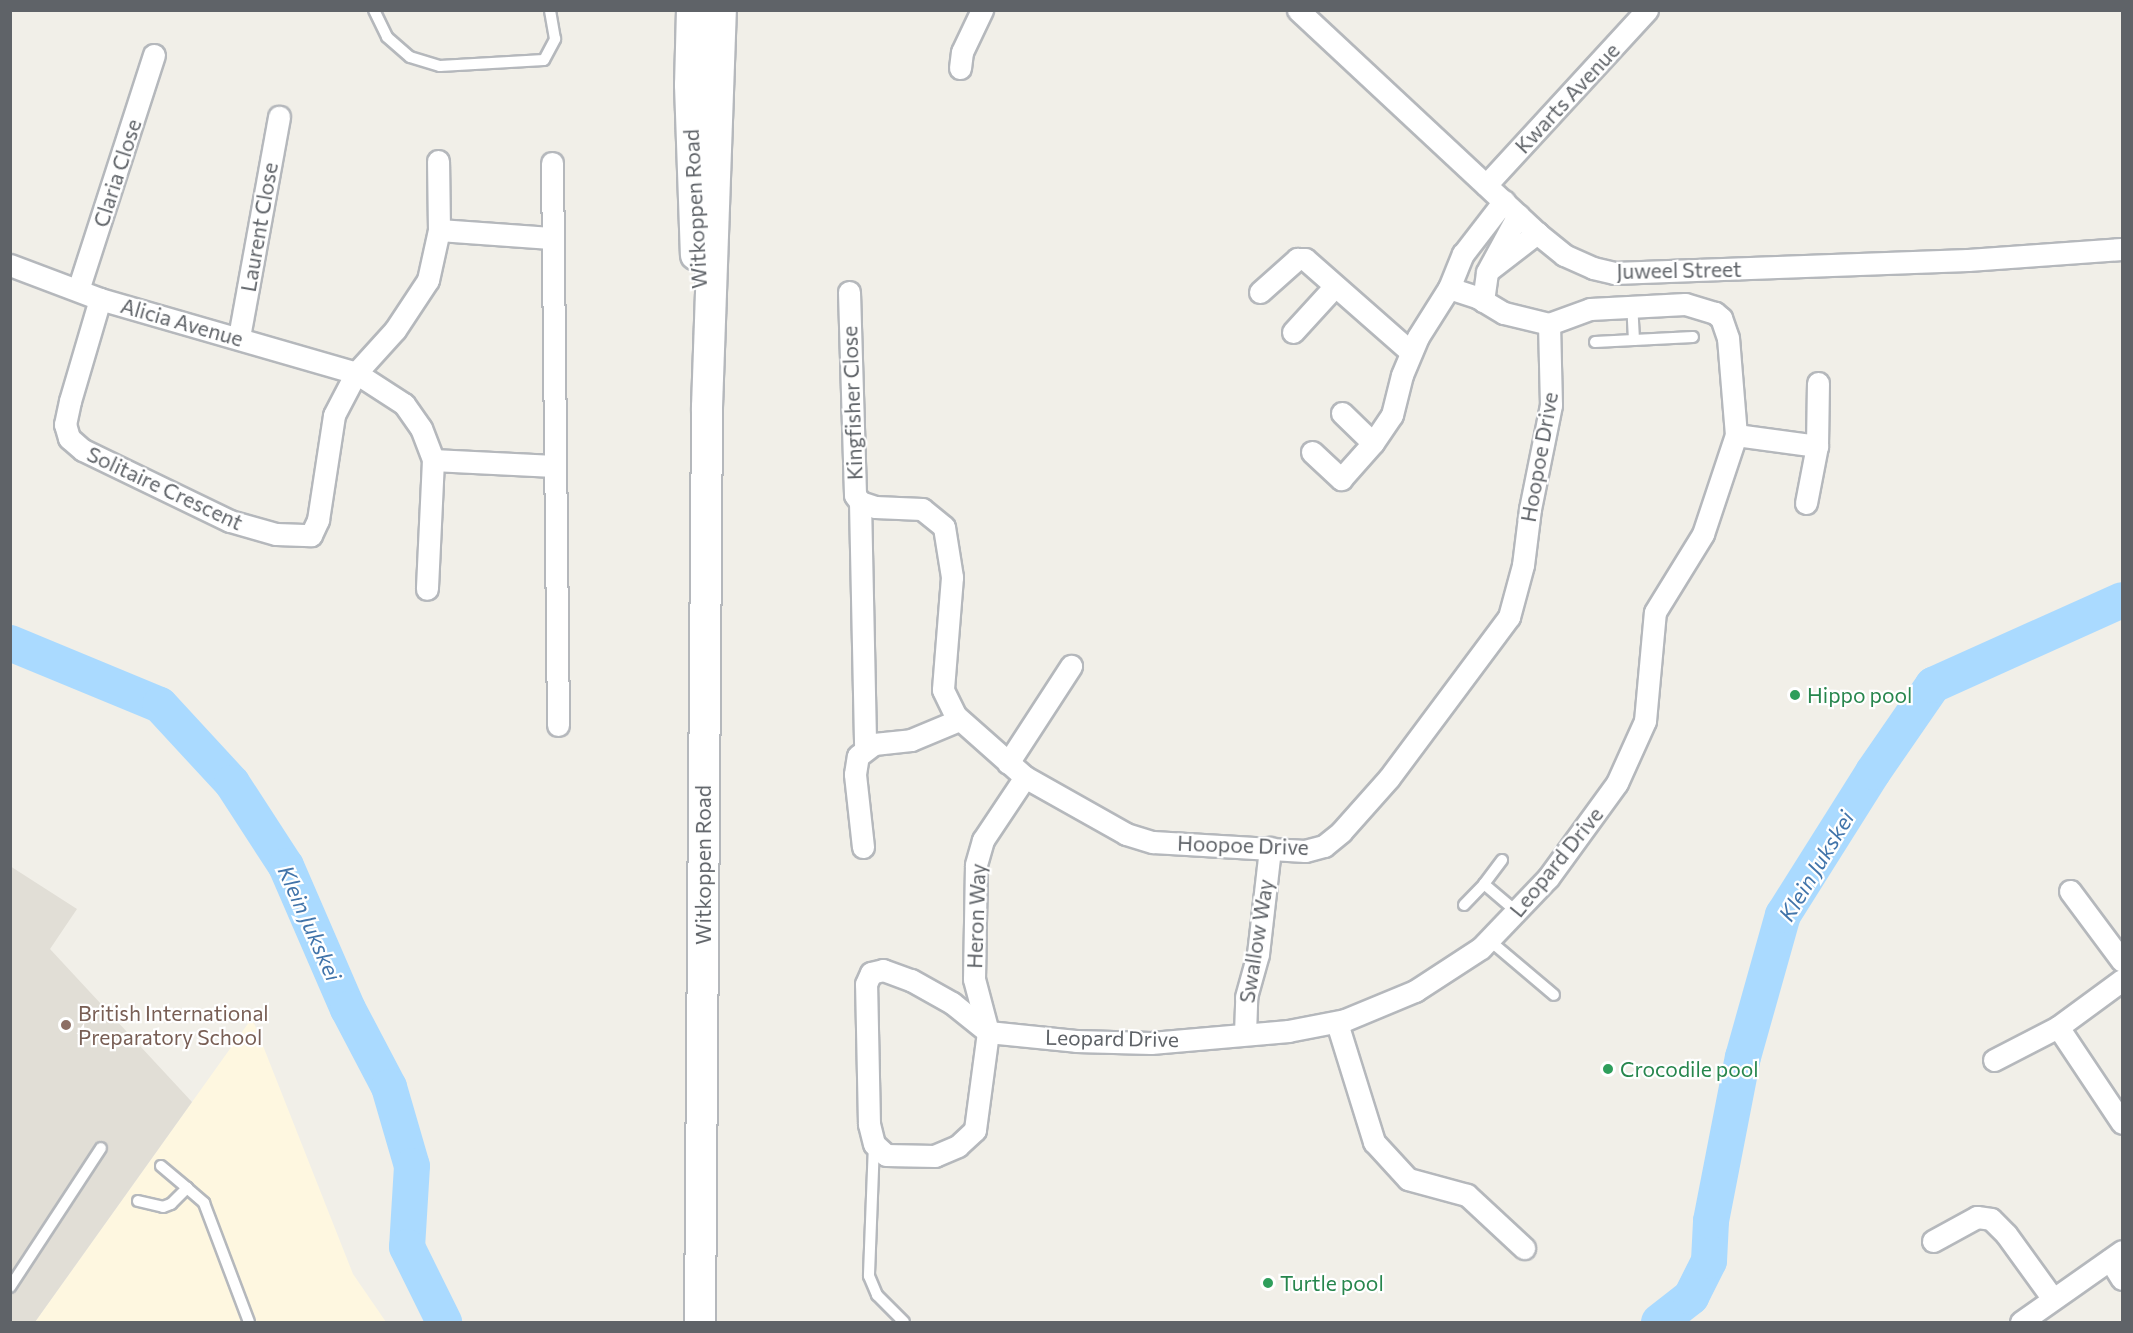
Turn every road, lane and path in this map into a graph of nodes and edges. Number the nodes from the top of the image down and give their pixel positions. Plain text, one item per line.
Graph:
1 (375, 10) edge
2 (550, 10) edge
3 (692, 10) edge
4 (721, 10) edge
5 (982, 10) edge
6 (1298, 10) edge
7 (1647, 10) edge
8 (154, 55) dead end
9 (960, 69) dead end
10 (279, 117) dead end
11 (438, 161) dead end
12 (552, 163) dead end
13 (1486, 185) junction
14 (1511, 208) junction
15 (438, 230) junction
16 (1537, 234) junction
17 (551, 238) junction
18 (2122, 249) edge
19 (10, 265) edge
20 (1486, 272) junction
21 (1335, 286) junction
22 (1449, 288) junction
23 (78, 290) junction
24 (849, 292) dead end
25 (1260, 292) dead end
26 (100, 299) junction
27 (1483, 302) junction
28 (1632, 307) junction
29 (1549, 324) junction
30 (1293, 332) dead end
31 (239, 337) junction
32 (1693, 337) dead end
33 (1634, 340) junction
34 (1595, 342) dead end
35 (1411, 352) junction
36 (356, 373) junction
37 (1818, 383) dead end
38 (707, 407) junction
39 (1342, 413) dead end
40 (1736, 435) junction
41 (1373, 443) junction
42 (1817, 446) junction
43 (1312, 452) dead end
44 (433, 460) junction
45 (554, 466) junction
46 (860, 502) junction
47 (1806, 503) dead end
48 (939, 519) joint
49 (427, 589) dead end
50 (1071, 666) dead end
51 (959, 720) junction
52 (558, 725) dead end
53 (865, 749) junction
54 (1008, 763) junction
55 (1025, 777) junction
56 (864, 847) dead end
57 (1269, 848) junction
58 (1502, 860) dead end
59 (1484, 884) junction
60 (2070, 891) dead end
61 (1464, 905) dead end
62 (1517, 912) junction
63 (1489, 940) junction
64 (2122, 961) edge
65 (2122, 980) edge
66 (1554, 994) dead end
67 (1337, 1023) junction
68 (2058, 1028) junction
69 (988, 1032) junction
70 (1245, 1034) junction
71 (1994, 1060) dead end
72 (2122, 1123) edge
73 (872, 1134) junction
74 (101, 1148) dead end
75 (160, 1166) dead end
76 (188, 1188) junction
77 (138, 1201) dead end
78 (1933, 1241) dead end
79 (1524, 1248) dead end
80 (2116, 1255) edge
81 (2122, 1279) edge
82 (10, 1287) edge
83 (2053, 1299) junction
84 (249, 1323) edge
85 (700, 1323) edge
86 (904, 1323) edge
87 (2021, 1323) edge

1 - 2 lane
3 - 38 main road, Witkoppen Road
4 - 38 main road, Witkoppen Road
5 - 9 street
6 - 13 street, Juweel Street
7 - 13 street, Kwarts Avenue
8 - 23 street, Claria Close
10 - 31 street, Laurent Close
11 - 15 street
12 - 17 street
13 - 14 street, Juweel Street
14 - 16 street, Juweel Street
14 - 20 street
14 - 22 street
15 - 17 street
15 - 36 street
16 - 18 street, Juweel Street
16 - 20 street
17 - 45 street
19 - 23 street, Alicia Avenue
20 - 27 street
21 - 25 street
21 - 30 street
21 - 35 street
22 - 27 street
22 - 35 street
23 - 26 street, Alicia Avenue
24 - 46 street, Kingfisher Close
26 - 31 street, Alicia Avenue
26 - 36 street, Solitaire Crescent
27 - 29 street
28 - 29 street
28 - 33 lane
28 - 40 street, Leopard Drive
29 - 57 street, Hoopoe Drive
31 - 36 street, Alicia Avenue
32 - 33 lane
33 - 34 lane
35 - 41 street
36 - 44 street, Alicia Avenue
37 - 42 street
38 - 85 main road, Witkoppen Road
39 - 41 street
40 - 42 street
40 - 62 street, Leopard Drive
41 - 43 street
42 - 47 street
44 - 45 street
44 - 49 street
45 - 52 street
46 - 48 street, Kingfisher Close
46 - 53 street
48 - 51 street, Hoopoe Drive
50 - 54 street
51 - 53 street
51 - 54 street, Hoopoe Drive
53 - 56 street
54 - 55 street, Hoopoe Drive
55 - 57 street, Hoopoe Drive
55 - 69 street, Heron Way
57 - 70 street, Swallow Way
58 - 59 lane
59 - 61 lane
59 - 62 lane
60 - 64 street
62 - 63 street, Leopard Drive
63 - 66 lane
63 - 67 street, Leopard Drive
65 - 68 street
67 - 70 street, Leopard Drive
67 - 79 street
68 - 71 street
68 - 72 street
69 - 70 street, Leopard Drive
69 - 73 street
69 - 73 street
73 - 86 lane
74 - 82 lane
75 - 76 lane
76 - 77 lane
76 - 84 lane
78 - 83 street
80 - 81 street
80 - 83 street
83 - 87 street

